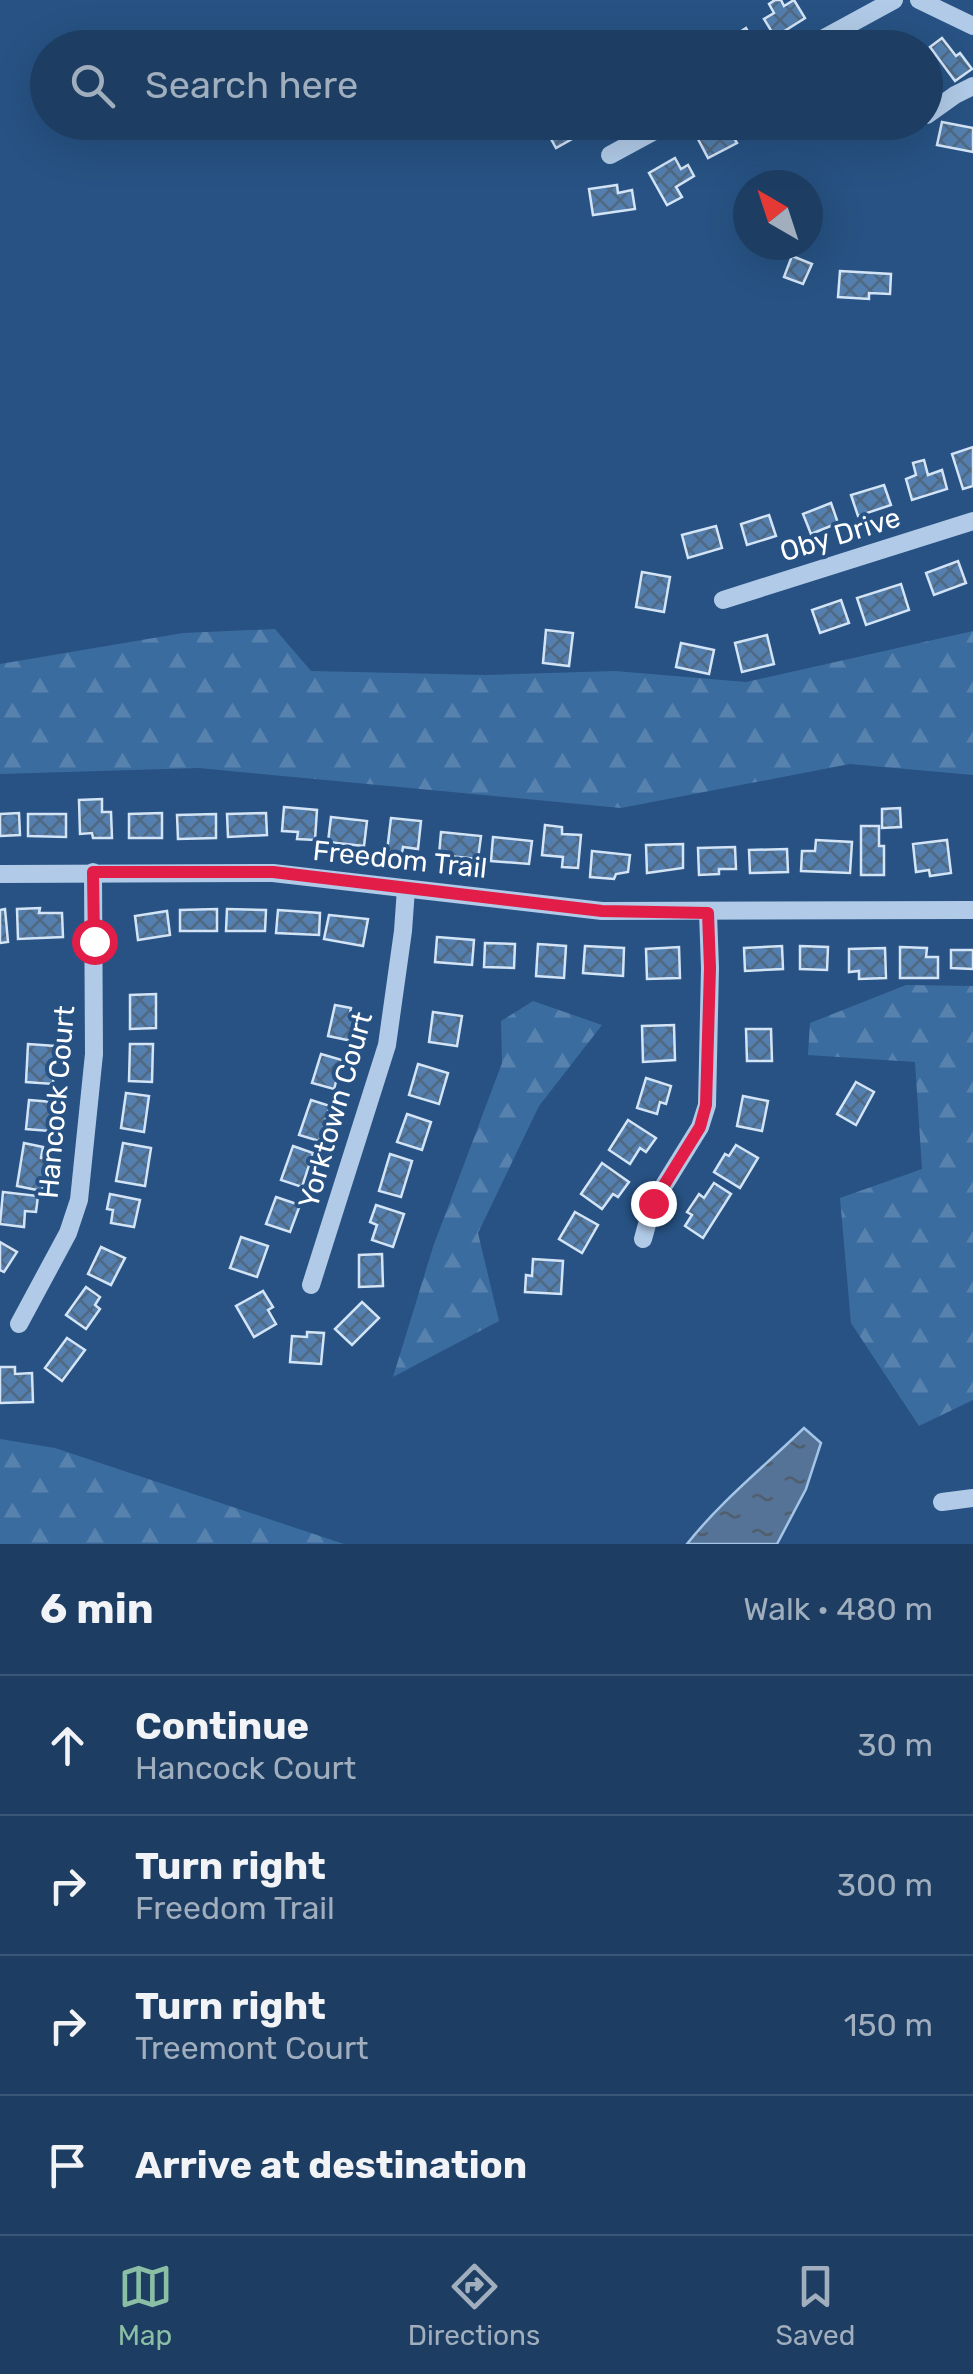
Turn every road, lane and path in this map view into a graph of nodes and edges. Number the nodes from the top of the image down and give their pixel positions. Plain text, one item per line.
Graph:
1 (894, 0) edge
2 (920, 0) edge
3 (973, 26) edge
4 (839, 30) edge
5 (973, 86) edge
6 (943, 105) edge
7 (638, 140) edge
8 (610, 156) dead end
9 (973, 520) edge
10 (723, 600) dead end
11 (93, 872) junction
12 (0, 874) edge
13 (406, 889) junction
14 (973, 910) edge
15 (708, 913) junction
16 (642, 1239) dead end
17 (311, 1285) dead end
18 (19, 1324) dead end
19 (973, 1498) edge
20 (942, 1502) dead end

1 - 4 street
2 - 3 street
5 - 6 street
7 - 8 street
9 - 10 street, Oby Drive
11 - 12 street, Freedom Trail
11 - 13 street, Freedom Trail
11 - 18 street, Hancock Court
13 - 15 street, Freedom Trail
13 - 17 street, Yorktown Court
14 - 15 street, Freedom Trail
15 - 16 street
19 - 20 street

